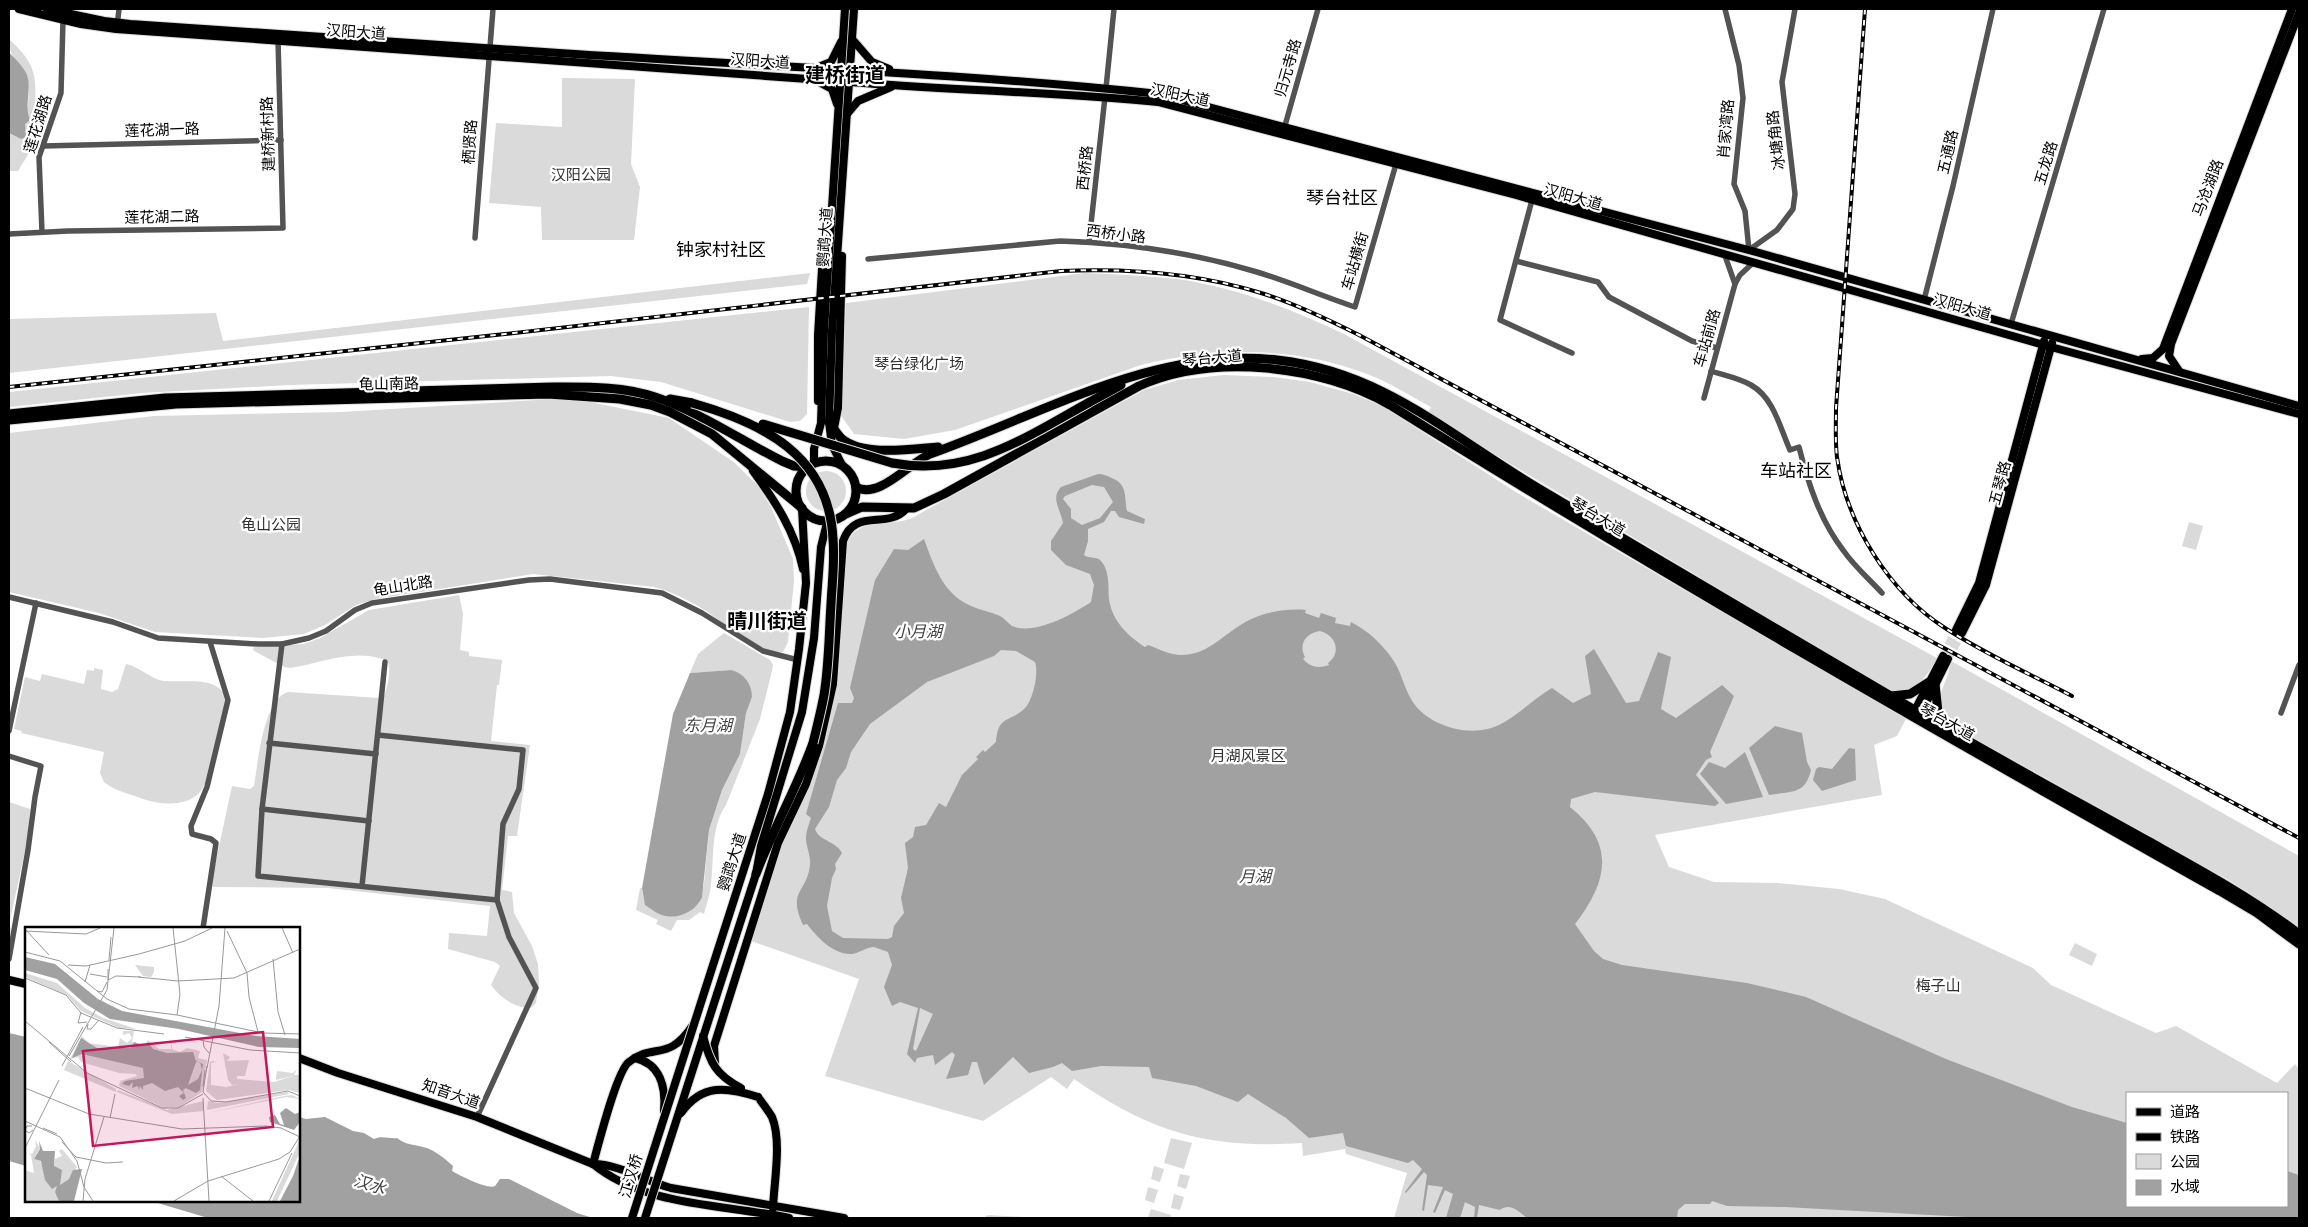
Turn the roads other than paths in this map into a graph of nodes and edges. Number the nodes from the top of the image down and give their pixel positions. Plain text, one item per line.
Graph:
1 (19, 9) edge
2 (46, 9) edge
3 (119, 9) edge
4 (493, 9) edge
5 (844, 9) edge
6 (854, 9) edge
7 (1114, 9) edge
8 (1318, 9) edge
9 (1725, 9) edge
10 (1794, 9) edge
11 (1993, 9) edge
12 (2104, 9) edge
13 (2292, 9) edge
14 (2299, 13) edge
15 (63, 20) junction
16 (117, 26) junction
17 (843, 38) junction
18 (852, 39) junction
19 (278, 40) junction
20 (489, 51) junction
21 (809, 68) junction
22 (840, 69) junction
23 (850, 70) junction
24 (898, 72) junction
25 (809, 79) junction
26 (840, 81) junction
27 (849, 82) junction
28 (896, 85) junction
29 (1106, 88) junction
30 (1106, 97) junction
31 (843, 114) junction
32 (1284, 130) junction
33 (281, 140) junction
34 (43, 146) junction
35 (1396, 164) junction
36 (1532, 200) junction
37 (284, 228) joint
38 (836, 229) junction
39 (42, 232) junction
40 (9, 234) edge
41 (475, 238) dead end
42 (1089, 242) junction
43 (1749, 250) junction
44 (1724, 253) junction
45 (868, 259) dead end
46 (1516, 261) junction
47 (1754, 261) junction
48 (1735, 284) junction
49 (1924, 300) junction
50 (1355, 308) joint
51 (2011, 324) junction
52 (2045, 334) junction
53 (2054, 336) junction
54 (2042, 344) junction
55 (2051, 347) junction
56 (1717, 348) junction
57 (1572, 353) dead end
58 (2135, 359) junction
59 (1710, 371) junction
60 (2180, 371) junction
61 (1138, 375) junction
62 (654, 397) junction
63 (1704, 398) dead end
64 (2299, 406) edge
65 (718, 410) junction
66 (9, 414) edge
67 (2299, 414) edge
68 (9, 420) edge
69 (828, 424) junction
70 (950, 447) junction
71 (811, 465) junction
72 (842, 465) junction
73 (751, 468) junction
74 (856, 487) junction
75 (802, 508) junction
76 (906, 509) junction
77 (846, 514) junction
78 (833, 520) junction
79 (806, 583) junction
80 (1882, 593) dead end
81 (9, 597) edge
82 (36, 603) junction
83 (210, 642) junction
84 (282, 644) junction
85 (1945, 657) tunnel mouth
86 (798, 660) junction
87 (385, 662) dead end
88 (2299, 665) edge
89 (1932, 683) junction
90 (1891, 696) junction
91 (2281, 713) dead end
92 (1916, 715) junction
93 (9, 730) edge
94 (1953, 732) junction
95 (378, 735) junction
96 (270, 743) junction
97 (376, 754) junction
98 (9, 756) edge
99 (262, 809) junction
100 (369, 821) junction
101 (756, 874) junction
102 (362, 886) junction
103 (497, 900) junction
104 (202, 927) edge
105 (2299, 934) edge
106 (2299, 944) edge
107 (9, 959) edge
108 (9, 980) edge
109 (25, 984) edge
110 (694, 1023) junction
111 (704, 1036) junction
112 (300, 1058) edge
113 (635, 1058) junction
114 (716, 1068) junction
115 (758, 1097) junction
116 (664, 1116) junction
117 (477, 1117) junction
118 (676, 1119) junction
119 (656, 1143) joint
120 (668, 1147) joint
121 (593, 1164) junction
122 (774, 1205) junction
123 (773, 1215) junction
124 (632, 1218) edge
125 (645, 1218) edge
126 (789, 1218) edge
127 (844, 1218) edge

1 - 15 main road, 汉阳大道
2 - 16 main road, 汉阳大道
3 - 16 street
4 - 20 street, 栖贤路
5 - 17 main road, 鹦鹉大道
6 - 18 main road, 鹦鹉大道
7 - 29 street
8 - 32 street, 归元寺路
9 - 43 street, 肖家湾路
10 - 43 street, 冰塘角路
11 - 49 street, 五通路
12 - 51 street, 五龙路
13 - 58 main road, 马沧湖路
14 - 60 main road, 马沧湖路
15 - 16 main road, 汉阳大道
15 - 34 street, 莲花湖路
16 - 19 main road, 汉阳大道
16 - 20 main road, 汉阳大道
17 - 21 main road
17 - 22 main road, 鹦鹉大道
18 - 23 main road, 鹦鹉大道
18 - 24 main road
19 - 20 main road, 汉阳大道
19 - 33 street, 建桥新村路
20 - 21 main road, 汉阳大道
20 - 25 main road, 汉阳大道
20 - 41 street, 栖贤路
21 - 22 main road, 汉阳大道
22 - 23 main road, 汉阳大道
22 - 26 main road, 鹦鹉大道
23 - 24 main road, 汉阳大道
23 - 27 main road, 鹦鹉大道
24 - 29 main road, 汉阳大道
25 - 26 main road, 汉阳大道
25 - 31 main road
26 - 27 main road, 汉阳大道
26 - 31 main road, 鹦鹉大道
27 - 28 main road, 汉阳大道
27 - 31 main road, 鹦鹉大道
28 - 30 main road, 汉阳大道
28 - 31 main road
29 - 32 main road, 汉阳大道
30 - 32 main road, 汉阳大道
30 - 42 street, 西桥路
31 - 38 main road, 鹦鹉大道
32 - 35 main road, 汉阳大道
32 - 43 main road, 汉阳大道
33 - 34 street, 莲花湖一路
33 - 37 street, 建桥新村路
34 - 39 street, 莲花湖路
35 - 36 main road, 汉阳大道
35 - 50 street, 车站横街
36 - 44 main road, 汉阳大道
36 - 46 street
37 - 39 street, 莲花湖二路
38 - 69 main road, 鹦鹉大道
38 - 69 main road
39 - 40 street
42 - 45 street, 西桥小路
42 - 50 street, 西桥小路
43 - 49 main road, 汉阳大道
44 - 47 main road, 汉阳大道
44 - 48 street
46 - 56 street
46 - 57 street
47 - 48 street
47 - 54 main road, 汉阳大道
48 - 56 street, 车站前路
49 - 51 main road, 汉阳大道
51 - 52 main road, 汉阳大道
52 - 53 main road, 汉阳大道
52 - 54 main road, 五琴路
53 - 55 main road, 五琴路
53 - 58 main road, 汉阳大道
54 - 55 main road, 汉阳大道
54 - 55 main road, 五琴路
55 - 67 main road, 汉阳大道
56 - 59 street, 车站前路
58 - 60 main road, 汉阳大道
59 - 63 street, 车站前路
59 - 80 street
60 - 64 main road, 汉阳大道
61 - 65 highway, bridge
61 - 70 highway, 琴台大道
61 - 90 highway, 琴台大道
62 - 65 highway, bridge
62 - 66 highway, 龟山南路
62 - 71 highway
65 - 101 highway, bridge
68 - 73 highway, 龟山南路
69 - 70 highway
69 - 71 main road, 鹦鹉大道
69 - 72 main road, 鹦鹉大道
70 - 74 highway, 琴台大道
71 - 72 highway
71 - 75 highway
72 - 74 highway
73 - 75 highway, 龟山南路
73 - 79 main road
74 - 77 highway
75 - 78 highway
75 - 79 main road
76 - 77 highway, 琴台大道
76 - 92 highway, 琴台大道
76 - 114 main road
77 - 78 highway
78 - 101 main road, 鹦鹉大道
79 - 86 main road, 鹦鹉大道
81 - 82 street, 龟山北路
82 - 83 street, 龟山北路
82 - 93 street
83 - 84 street, 龟山北路
83 - 104 street
84 - 86 street, 龟山北路
84 - 96 street
85 - 89 main road
86 - 110 main road, 鹦鹉大道, bridge
87 - 95 street
88 - 91 street
89 - 90 highway
89 - 92 main road
89 - 94 highway
90 - 92 highway, 琴台大道
92 - 94 highway, 琴台大道
92 - 106 highway, 琴台大道
94 - 105 highway, 琴台大道
95 - 97 street
95 - 103 street
96 - 97 street
96 - 99 street
97 - 100 street
98 - 107 street
99 - 100 street
99 - 102 street
100 - 102 street
101 - 111 main road, 鹦鹉大道, bridge
102 - 103 street
103 - 117 street
108 - 109 main road
110 - 113 main road, bridge
110 - 116 main road, 鹦鹉大道, bridge
111 - 114 main road, bridge
111 - 118 main road, 鹦鹉大道, bridge
112 - 117 main road, 知音大道
113 - 116 main road, bridge
113 - 121 main road
114 - 115 main road, bridge
115 - 118 main road, bridge
115 - 122 main road
116 - 119 main road, 鹦鹉大道, bridge
117 - 121 main road, 知音大道
118 - 120 main road, 鹦鹉大道, bridge
119 - 124 main road, 江汉桥, bridge
120 - 125 main road, 江汉桥, bridge
121 - 122 main road, 知音大道
121 - 123 main road, 知音大道
122 - 123 main road
122 - 127 main road, 知音大道
123 - 126 main road, 知音大道

